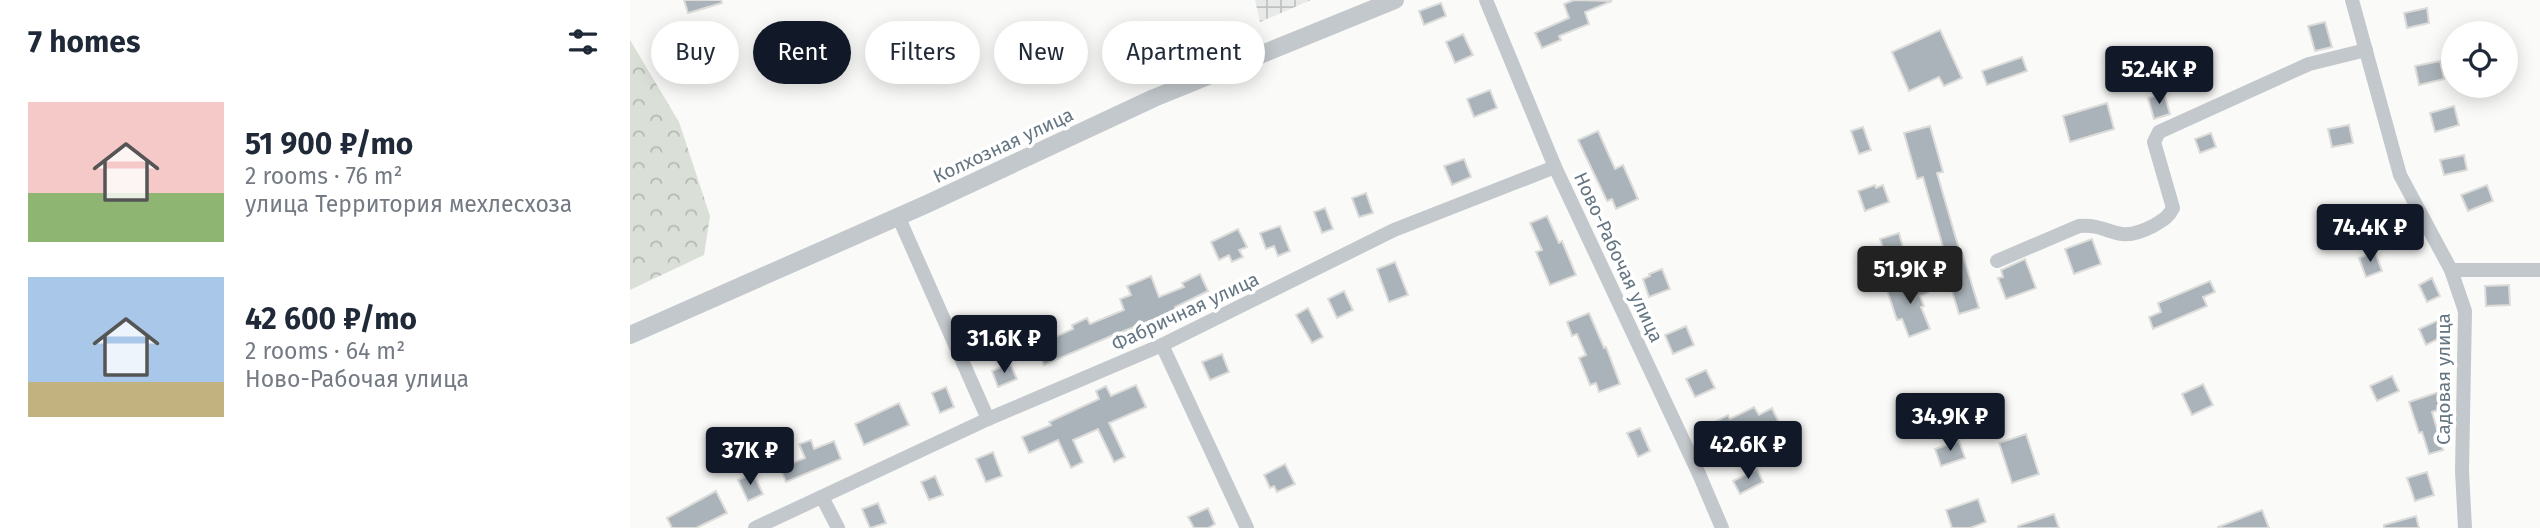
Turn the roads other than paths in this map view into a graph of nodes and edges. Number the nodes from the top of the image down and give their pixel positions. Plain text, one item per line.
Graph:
1 (1395, 0) edge
2 (1486, 0) edge
3 (2352, 0) edge
4 (2366, 50) junction
5 (1555, 167) junction
6 (898, 216) junction
7 (1997, 261) dead end
8 (2451, 270) junction
9 (2540, 270) edge
10 (630, 335) edge
11 (1162, 345) junction
12 (988, 419) junction
13 (822, 497) junction
14 (755, 528) edge
15 (838, 528) edge
16 (1247, 528) edge
17 (1722, 528) edge
18 (2465, 528) edge

1 - 6 street, Колхозная улица
2 - 5 street, Ново-Рабочая улица
3 - 4 street, Садовая улица
4 - 7 street
4 - 8 street, Садовая улица
5 - 11 street, Фабричная улица
5 - 17 street, Ново-Рабочая улица
6 - 10 street, Колхозная улица
6 - 12 street
8 - 9 street
8 - 18 street, Садовая улица
11 - 12 street, Фабричная улица
11 - 16 street
12 - 13 street, Фабричная улица
13 - 14 street, Фабричная улица
13 - 15 street

